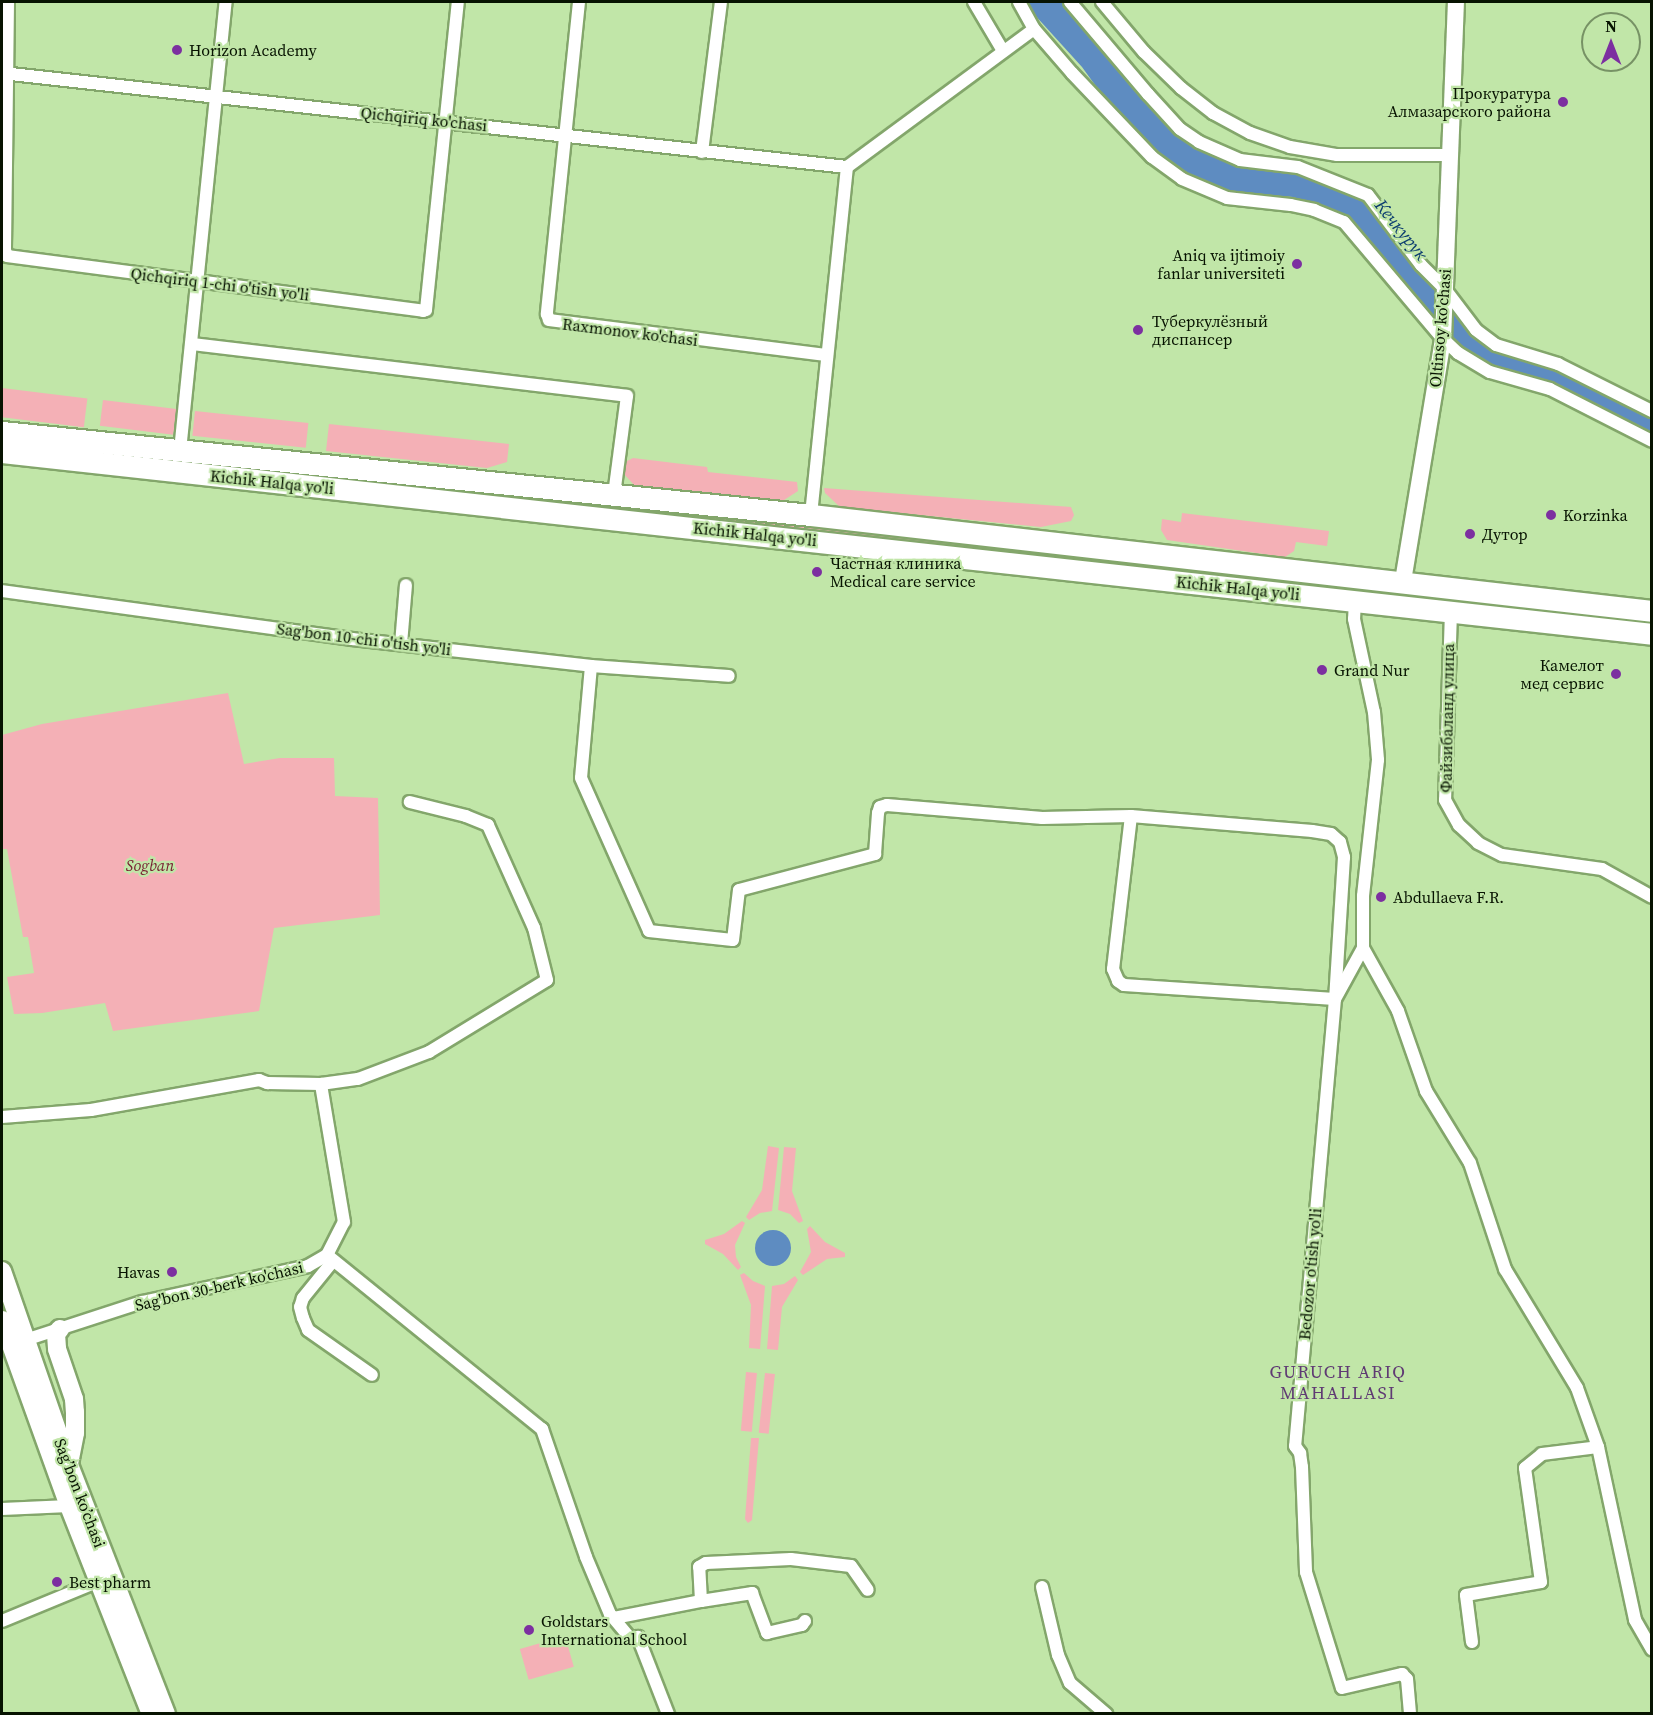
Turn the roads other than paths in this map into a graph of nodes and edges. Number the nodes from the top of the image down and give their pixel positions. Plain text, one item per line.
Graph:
1 (8, 2) edge
2 (226, 2) edge
3 (458, 2) edge
4 (579, 2) edge
5 (721, 2) edge
6 (974, 2) edge
7 (1019, 2) edge
8 (1070, 2) edge
9 (1102, 2) edge
10 (1456, 2) edge
11 (1034, 29) junction
12 (1003, 51) junction
13 (4, 73) edge
14 (217, 96) junction
15 (446, 122) junction
16 (567, 135) junction
17 (702, 152) junction
18 (1450, 155) junction
19 (847, 167) junction
20 (197, 280) junction
21 (1445, 289) junction
22 (1443, 339) junction
23 (192, 344) junction
24 (826, 355) junction
25 (1652, 411) edge
26 (2, 432) edge
27 (1652, 441) edge
28 (60, 448) junction
29 (180, 451) junction
30 (2, 452) edge
31 (329, 467) junction
32 (327, 488) junction
33 (614, 495) junction
34 (811, 515) junction
35 (998, 536) junction
36 (995, 561) junction
37 (1403, 581) junction
38 (406, 585) dead end
39 (2, 591) edge
40 (1355, 601) junction
41 (1580, 602) junction
42 (1451, 611) junction
43 (1652, 611) edge
44 (1576, 625) junction
45 (1652, 634) edge
46 (401, 644) junction
47 (591, 666) junction
48 (729, 676) dead end
49 (410, 802) dead end
50 (1131, 816) junction
51 (1652, 897) edge
52 (1364, 948) junction
53 (1335, 999) junction
54 (321, 1084) junction
55 (2, 1117) edge
56 (330, 1258) junction
57 (2, 1271) edge
58 (2, 1320) edge
59 (60, 1329) junction
60 (16, 1342) junction
61 (372, 1375) dead end
62 (1598, 1447) junction
63 (69, 1465) junction
64 (69, 1506) junction
65 (2, 1509) edge
66 (99, 1581) junction
67 (1042, 1587) dead end
68 (868, 1590) dead end
69 (701, 1601) junction
70 (614, 1618) junction
71 (2, 1621) edge
72 (805, 1621) dead end
73 (1472, 1642) dead end
74 (1652, 1650) edge
75 (151, 1713) edge
76 (166, 1713) edge
77 (668, 1713) edge
78 (1106, 1713) edge
79 (1410, 1713) edge

1 - 13 street
2 - 14 street
3 - 15 street
4 - 16 street
5 - 17 street
6 - 12 street
7 - 11 street
8 - 21 street
9 - 18 street
10 - 18 street, Oltinsoy ko'chasi
11 - 12 street
11 - 22 street
12 - 19 street
13 - 14 street, Qichqiriq ko'chasi
13 - 20 street, Qichqiriq 1-chi o'tish yo'li
14 - 15 street, Qichqiriq ko'chasi
14 - 20 street
15 - 16 street, Qichqiriq ko'chasi
15 - 20 street, Qichqiriq 1-chi o'tish yo'li
16 - 17 street, Qichqiriq ko'chasi
16 - 24 street, Raxmonov ko'chasi
17 - 19 street, Qichqiriq ko'chasi
18 - 21 street, Oltinsoy ko'chasi
19 - 24 street
20 - 23 street
21 - 22 street, Oltinsoy ko'chasi
21 - 25 street
22 - 27 street
22 - 37 street, Oltinsoy ko'chasi
23 - 29 street
23 - 33 street
24 - 34 street
26 - 28 highway, Kichik Halqa yo'li
28 - 29 highway, Kichik Halqa yo'li
28 - 30 highway, Kichik Halqa yo'li
28 - 32 highway, Kichik Halqa yo'li
29 - 31 highway, Kichik Halqa yo'li
31 - 32 highway
31 - 33 highway, Kichik Halqa yo'li
32 - 36 highway, Kichik Halqa yo'li
33 - 34 highway, Kichik Halqa yo'li
34 - 35 highway, Kichik Halqa yo'li
35 - 36 highway
35 - 37 highway, Kichik Halqa yo'li
36 - 40 highway, Kichik Halqa yo'li
37 - 41 highway, Kichik Halqa yo'li
38 - 46 street
39 - 46 street, Sag'bon 10-chi o'tish yo'li
40 - 42 highway, Kichik Halqa yo'li
40 - 52 street
41 - 43 highway, Kichik Halqa yo'li
41 - 44 highway
42 - 44 highway, Kichik Halqa yo'li
42 - 51 street, Файзибаланд улица
44 - 45 highway, Kichik Halqa yo'li
46 - 47 street, Sag'bon 10-chi o'tish yo'li
47 - 48 street, Sag'bon 10-chi o'tish yo'li
47 - 50 street
49 - 54 street
50 - 53 street, Bedozor o'tish yo'li
50 - 53 street
52 - 53 street
52 - 62 street
53 - 79 street, Bedozor o'tish yo'li
54 - 55 street
54 - 56 street
56 - 59 street, Sag'bon 30-berk ko'chasi
56 - 61 street
56 - 70 street
57 - 60 main road, Sag’bon ko’chasi
58 - 60 main road, Sag’bon ko’chasi
59 - 60 street, Sag'bon 30-berk ko'chasi
59 - 63 main road
60 - 63 main road, Sag’bon ko’chasi
60 - 64 main road, Sag’bon ko’chasi
62 - 73 street
62 - 74 street
63 - 76 main road, Sag’bon ko’chasi
64 - 65 street
64 - 66 main road, Sag’bon ko’chasi
66 - 71 street
66 - 75 main road, Sag’bon ko’chasi
67 - 78 street
68 - 69 street
69 - 70 street
69 - 72 street
70 - 77 street

